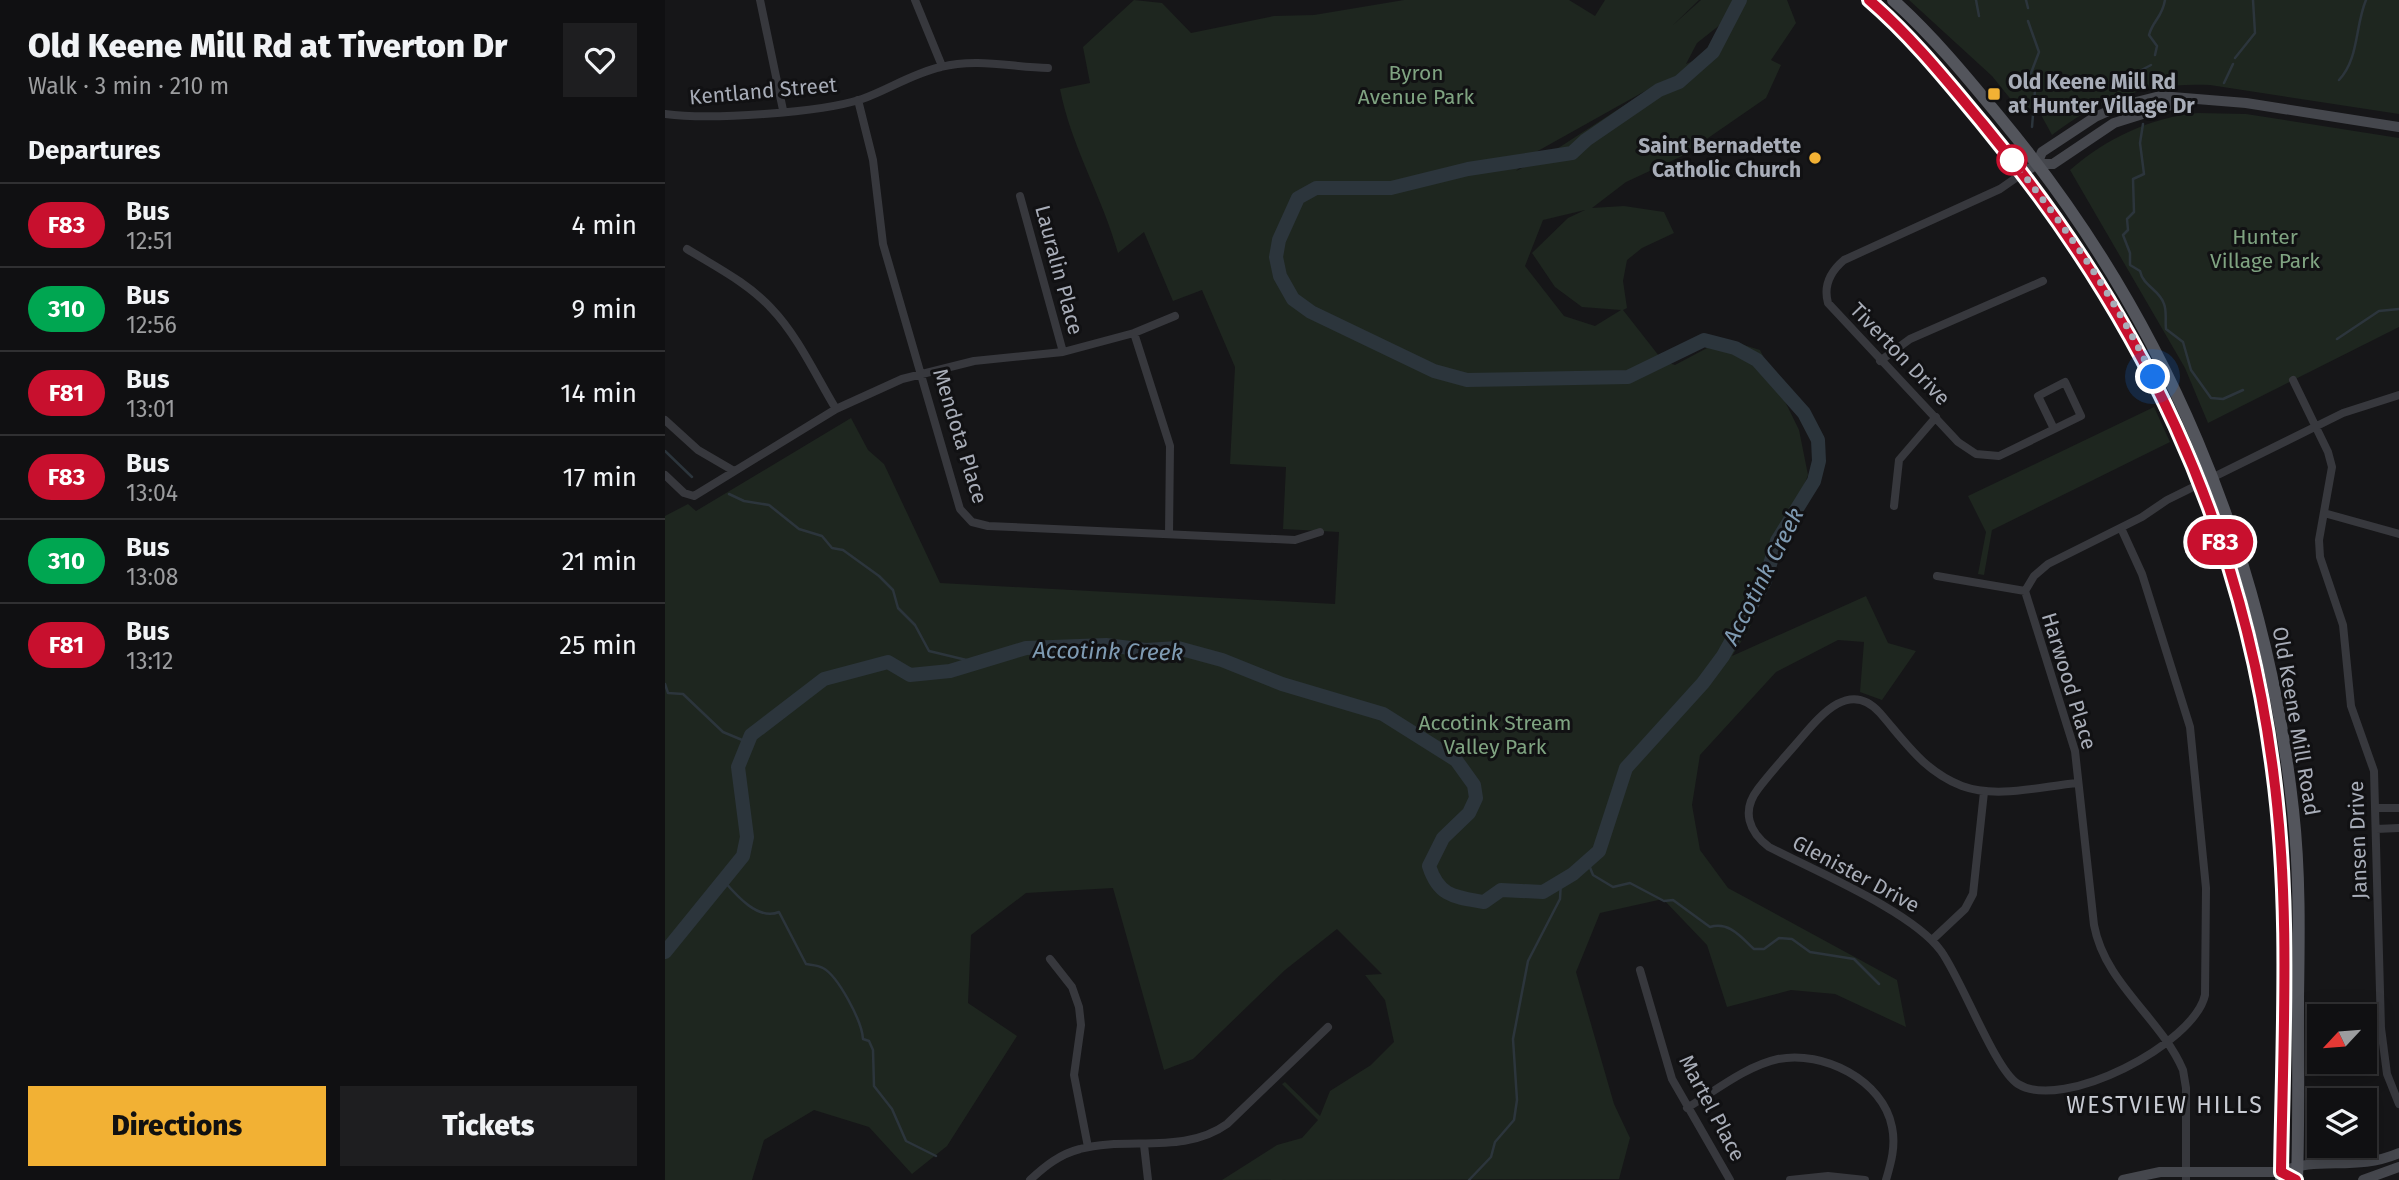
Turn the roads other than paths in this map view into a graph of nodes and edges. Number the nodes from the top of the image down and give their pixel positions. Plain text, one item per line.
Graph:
1 (760, 0) edge
2 (915, 0) edge
3 (1869, 0) edge
4 (1893, 0) edge
5 (942, 66) junction
6 (1048, 68) dead end
7 (858, 100) junction
8 (783, 110) junction
9 (665, 114) edge
10 (2399, 127) edge
11 (2038, 164) junction
12 (2023, 173) junction
13 (1020, 196) dead end
14 (687, 249) dead end
15 (2043, 281) dead end
16 (1175, 316) dead end
17 (1135, 332) junction
18 (1063, 352) junction
19 (1880, 361) junction
20 (922, 373) junction
21 (2293, 380) dead end
22 (2399, 395) edge
23 (835, 409) junction
24 (1936, 417) junction
25 (665, 420) edge
26 (2316, 427) junction
27 (2054, 429) junction
28 (734, 471) junction
29 (665, 475) edge
30 (2214, 477) junction
31 (2200, 483) junction
32 (1894, 506) dead end
33 (2324, 513) junction
34 (2121, 528) junction
35 (1320, 532) dead end
36 (1169, 534) junction
37 (2399, 534) edge
38 (1937, 576) dead end
39 (2025, 591) junction
40 (2078, 783) junction
41 (1984, 792) junction
42 (2377, 808) junction
43 (2399, 808) edge
44 (2399, 828) edge
45 (2376, 829) junction
46 (1932, 940) junction
47 (1050, 959) dead end
48 (1640, 970) dead end
49 (1328, 1027) dead end
50 (2165, 1041) junction
51 (2399, 1104) edge
52 (1688, 1108) junction
53 (1145, 1145) junction
54 (1089, 1147) junction
55 (2399, 1153) edge
56 (2298, 1164) junction
57 (2399, 1167) edge
58 (2186, 1176) edge
59 (2281, 1176) edge
60 (1030, 1180) edge
61 (1148, 1180) edge
62 (1730, 1180) edge
63 (1790, 1180) edge
64 (1865, 1180) edge
65 (1885, 1180) edge
66 (2123, 1180) edge
67 (2296, 1180) edge
68 (2363, 1180) edge

1 - 8 street
2 - 5 street
3 - 12 main road, Old Keene Mill Road
4 - 11 main road, Old Keene Mill Road
5 - 6 street, Kentland Street
5 - 7 street, Kentland Street
7 - 8 street, Kentland Street
7 - 20 street, Mendota Place
8 - 9 street, Kentland Street
10 - 11 street
11 - 12 street
11 - 30 main road, Old Keene Mill Road
12 - 19 street, Tiverton Drive
12 - 31 main road, Old Keene Mill Road
13 - 18 street, Lauralin Place
14 - 23 street
15 - 19 street
16 - 17 street
17 - 18 street
17 - 36 street
18 - 20 street
19 - 24 street, Tiverton Drive
20 - 23 street
20 - 36 street, Mendota Place
21 - 26 street, Jansen Drive
22 - 26 street, Harwood Place
23 - 28 street
24 - 27 street, Tiverton Drive
24 - 32 street
25 - 28 street
26 - 30 street, Harwood Place
26 - 33 street, Jansen Drive
27 - 27 street, Tiverton Drive
28 - 29 street
30 - 31 street, Harwood Place
30 - 56 main road, Old Keene Mill Road
31 - 34 street, Harwood Place
31 - 59 main road, Old Keene Mill Road
33 - 37 street
33 - 42 street, Jansen Drive
34 - 39 street, Harwood Place
34 - 50 street, Glenister Drive
35 - 36 street, Mendota Place
38 - 39 street
39 - 40 street, Harwood Place
40 - 41 street, Glenister Drive
40 - 50 street, Harwood Place
41 - 46 street
41 - 46 street, Glenister Drive
42 - 43 street
42 - 45 street, Jansen Drive
44 - 45 street
45 - 51 street, Jansen Drive
46 - 50 street, Glenister Drive
47 - 54 street
48 - 52 street, Martel Place
49 - 53 street
50 - 58 street, Harwood Place
52 - 62 street, Martel Place
52 - 65 street
53 - 54 street
53 - 61 street
54 - 60 street
55 - 56 street
56 - 59 street
56 - 67 main road, Old Keene Mill Road
57 - 68 street
58 - 59 street
58 - 66 street
59 - 67 street
63 - 64 street

